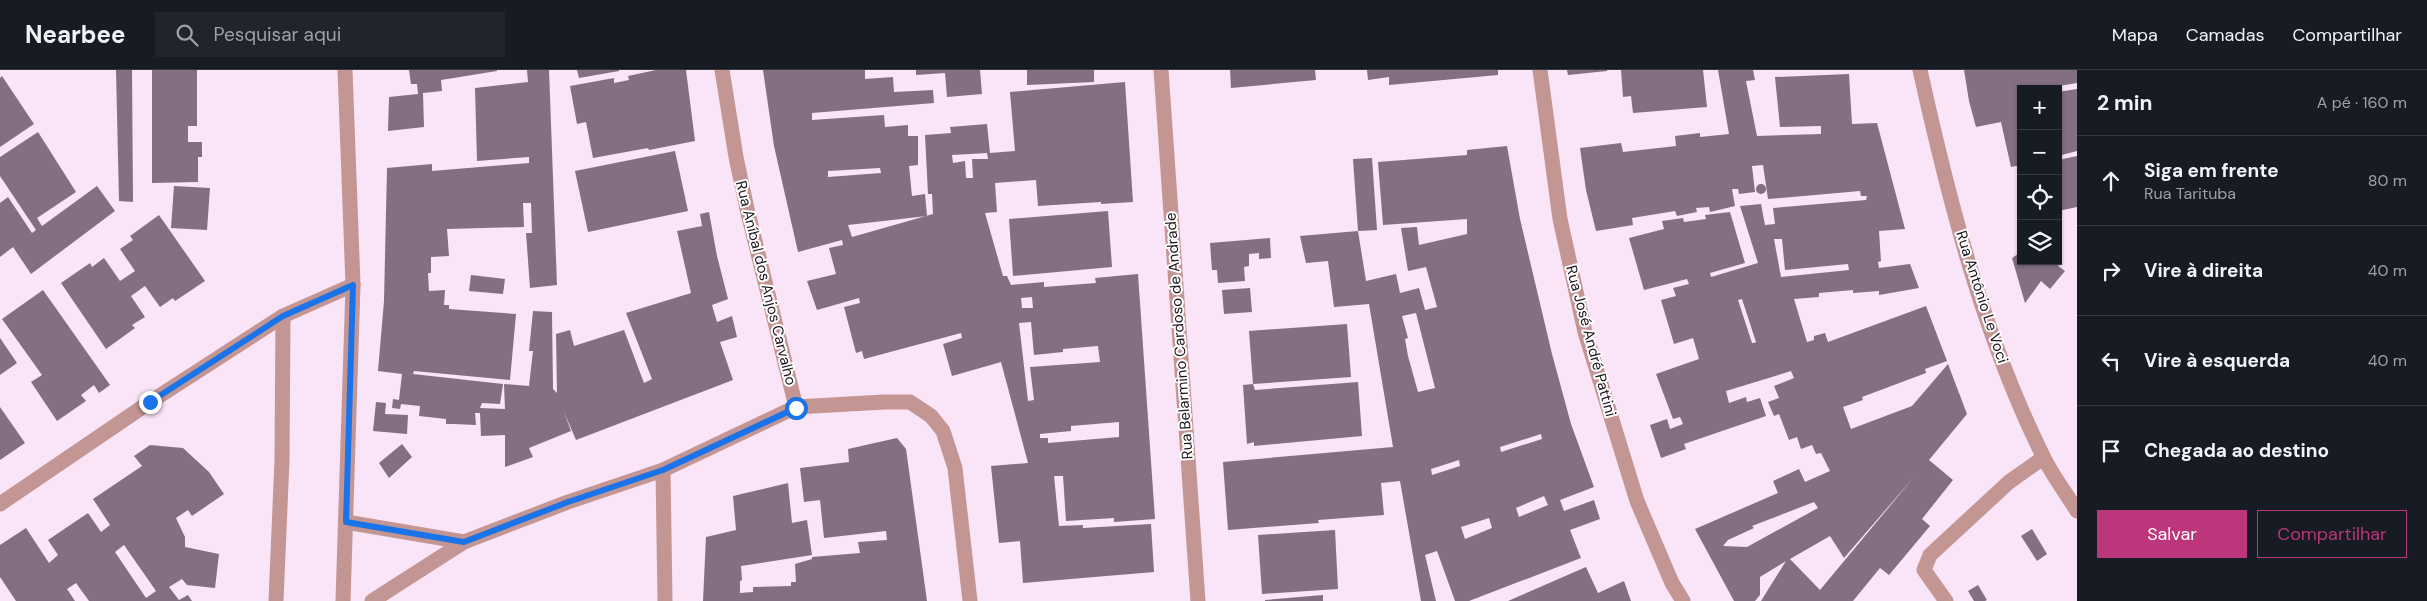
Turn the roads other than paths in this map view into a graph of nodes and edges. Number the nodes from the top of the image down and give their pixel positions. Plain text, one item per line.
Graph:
1 (345, 70) edge
2 (722, 70) edge
3 (1161, 70) edge
4 (1540, 70) edge
5 (1920, 70) edge
6 (353, 285) junction
7 (283, 316) junction
8 (796, 408) junction
9 (2043, 458) junction
10 (663, 470) junction
11 (0, 504) edge
12 (2077, 511) edge
13 (346, 522) junction
14 (464, 542) junction
15 (276, 601) edge
16 (343, 601) edge
17 (372, 601) edge
18 (665, 601) edge
19 (970, 601) edge
20 (1198, 601) edge
21 (1683, 601) edge
22 (1946, 601) edge

1 - 6 street
2 - 8 street, Rua Aníbal dos Anjos Carvalho
3 - 20 street, Rua Belarmino Cardoso de Andrade
4 - 21 street, Rua José André Pattini
5 - 9 street, Rua Antônio Le Voci
6 - 7 street
6 - 13 street
7 - 11 street
7 - 15 street
8 - 10 street
8 - 19 street
9 - 12 street, Rua Antônio Le Voci
9 - 22 street
10 - 14 street
10 - 18 street
13 - 14 street
13 - 16 street
14 - 17 street

